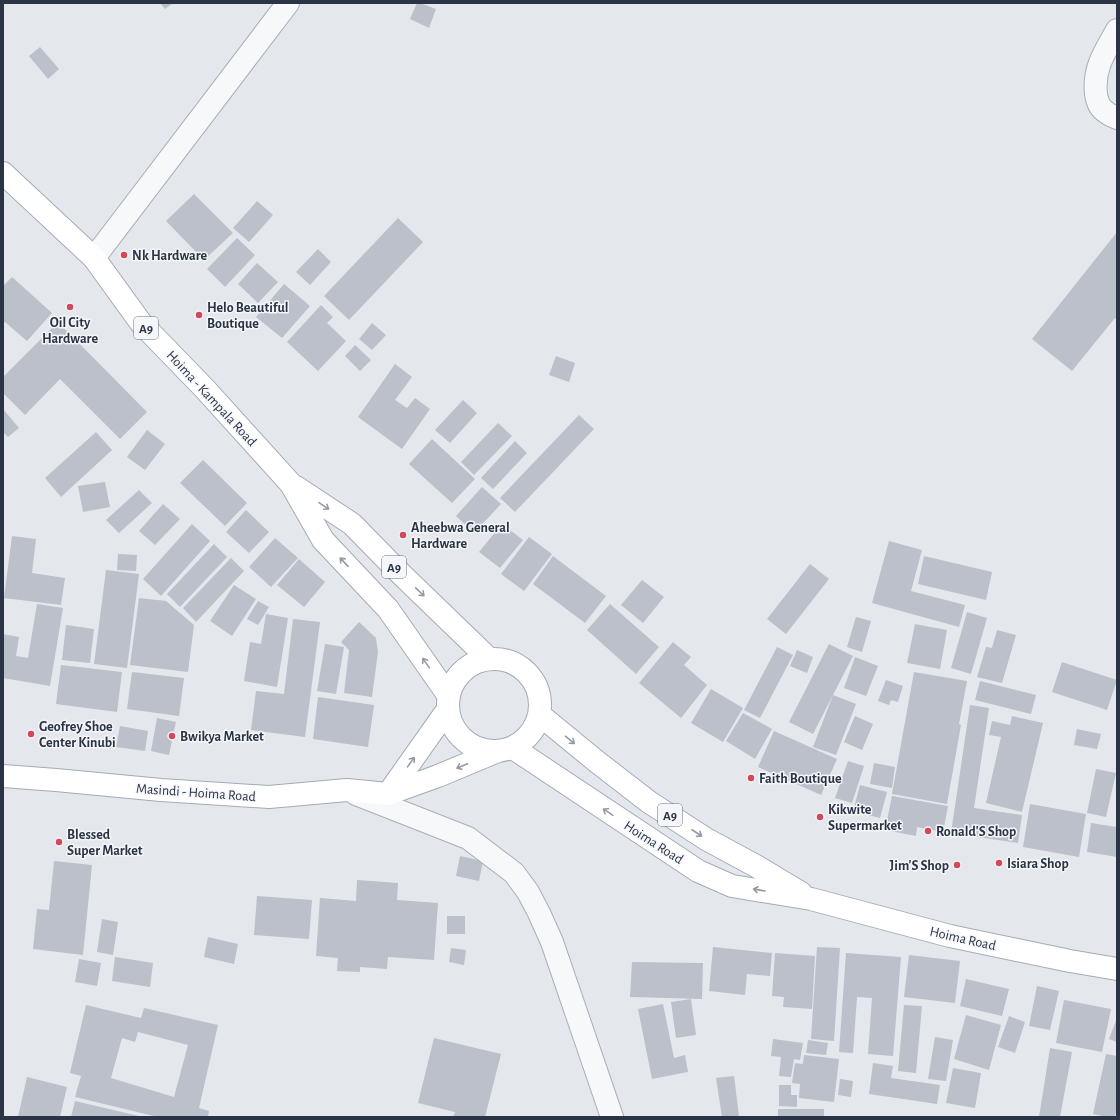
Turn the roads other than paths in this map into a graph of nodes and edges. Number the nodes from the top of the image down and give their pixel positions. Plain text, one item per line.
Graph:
1 (288, 3) edge
2 (1117, 30) edge
3 (1117, 118) edge
4 (3, 173) edge
5 (94, 258) junction
6 (291, 484) junction
7 (489, 659) junction
8 (448, 702) junction
9 (540, 715) junction
10 (506, 750) junction
11 (3, 776) edge
12 (347, 790) junction
13 (388, 794) junction
14 (811, 899) junction
15 (1117, 969) edge
16 (612, 1117) edge

1 - 5 street
2 - 3 street
4 - 5 main road, Hoima - Kampala Road / A9
5 - 6 main road, Hoima - Kampala Road / A9
6 -> 7 main road, Hoima - Kampala Road / A9
8 -> 6 main road, Hoima - Kampala Road / A9
7 - 8 main road
7 - 9 main road
8 - 10 main road, A9
13 -> 8 main road
9 - 10 main road
9 -> 14 main road, Hoima Road / A9
10 -> 13 main road, Masindi - Hoima Road
14 -> 10 main road, Hoima Road
11 - 12 main road, Masindi - Hoima Road
12 - 13 main road, Masindi - Hoima Road
12 - 16 street
14 - 15 main road, Hoima Road / A9

